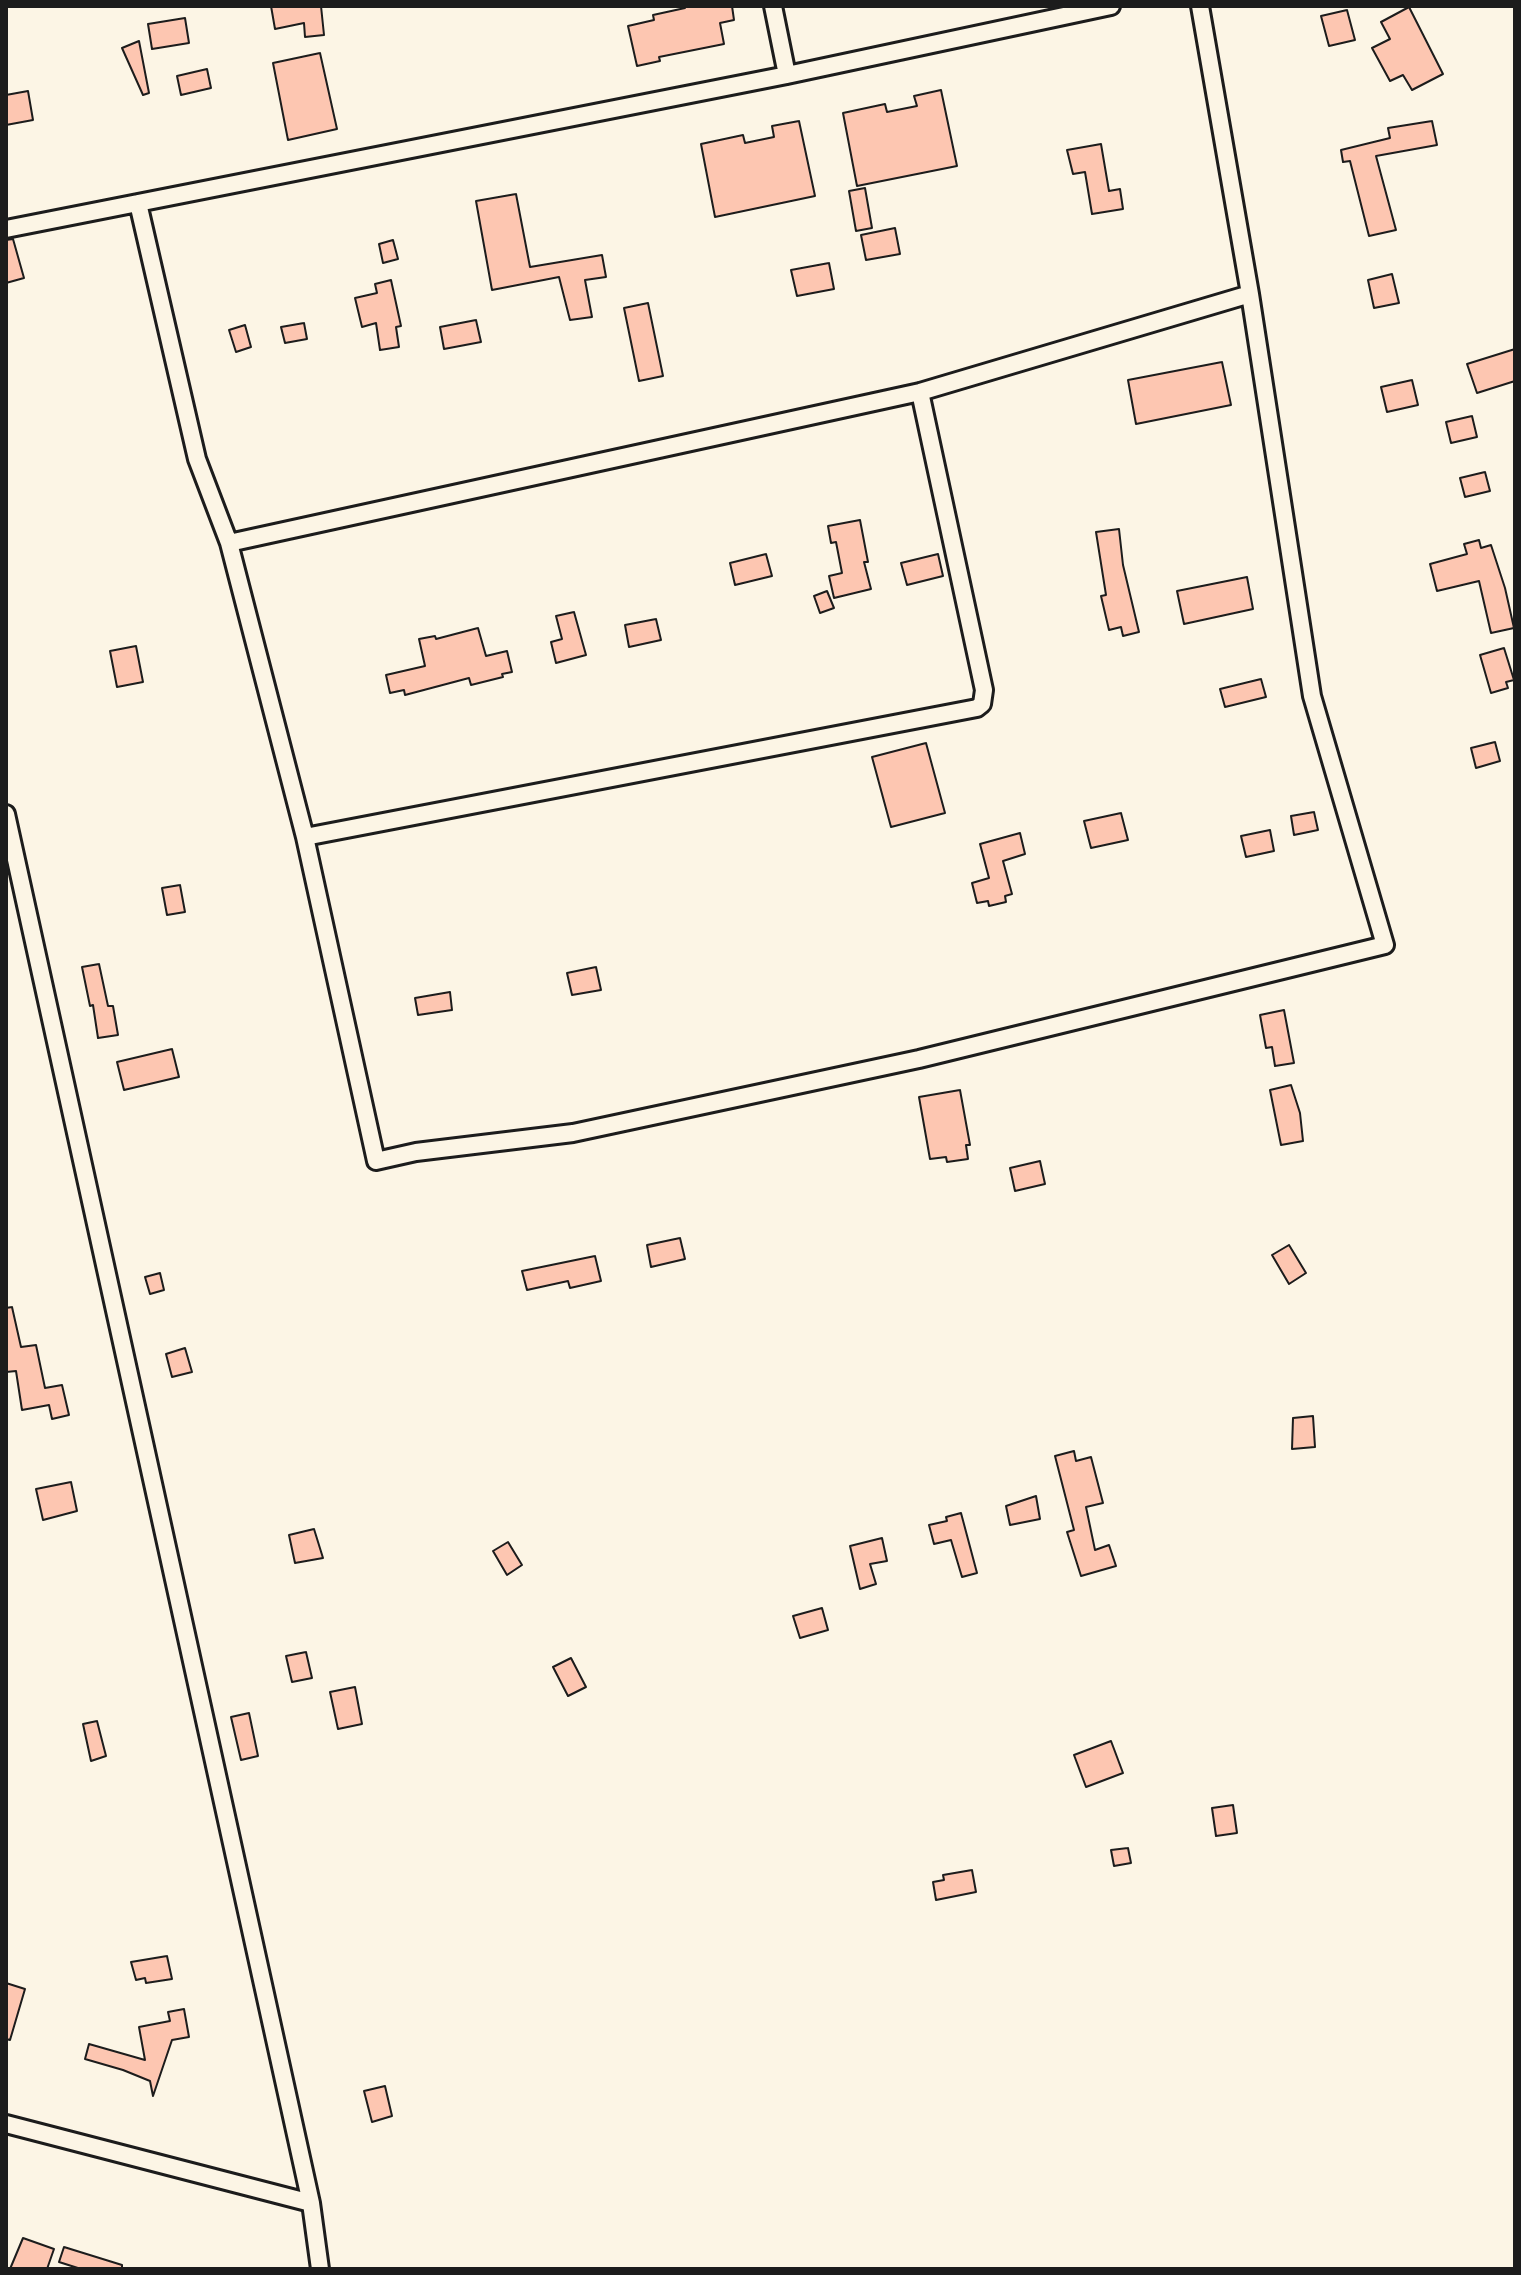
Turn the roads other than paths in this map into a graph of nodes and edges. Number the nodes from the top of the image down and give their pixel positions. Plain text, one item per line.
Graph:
1 (773, 6) edge
2 (1111, 6) edge
3 (1200, 6) edge
4 (787, 75) junction
5 (138, 203) junction
6 (6, 229) edge
7 (1250, 294) junction
8 (920, 392) junction
9 (229, 543) junction
10 (6, 814) edge
11 (305, 837) junction
12 (6, 2124) edge
13 (311, 2203) junction
14 (320, 2269) edge

1 - 4 street
2 - 4 street
3 - 7 street
4 - 5 street
5 - 6 street
5 - 9 street
7 - 8 street
7 - 11 street
8 - 9 street
8 - 11 street
9 - 11 street
10 - 13 street
12 - 13 street
13 - 14 street

